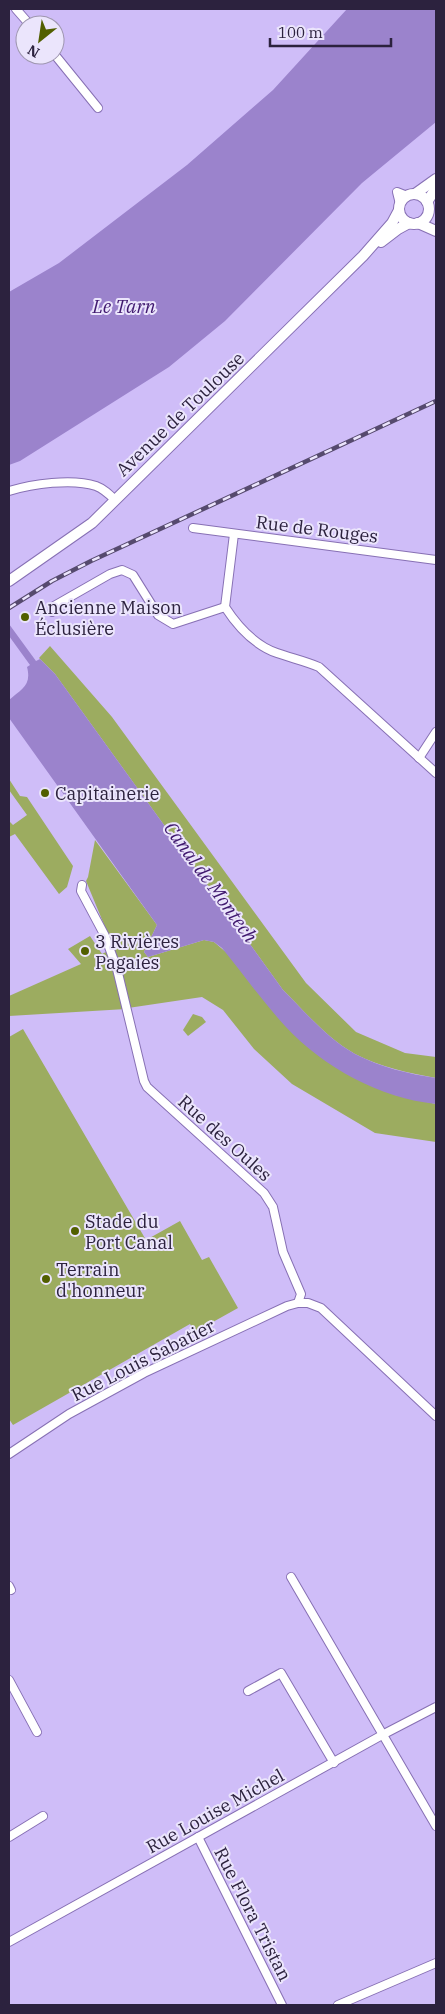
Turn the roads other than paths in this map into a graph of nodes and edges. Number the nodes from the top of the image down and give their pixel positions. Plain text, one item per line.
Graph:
1 (63, 65) edge
2 (98, 108) dead end
3 (436, 179) edge
4 (436, 188) edge
5 (405, 201) junction
6 (428, 207) junction
7 (436, 221) edge
8 (413, 223) junction
9 (436, 231) edge
10 (363, 256) junction
11 (9, 491) edge
12 (114, 500) junction
13 (193, 528) dead end
14 (234, 534) junction
15 (436, 560) edge
16 (10, 576) edge
17 (225, 607) junction
18 (52, 612) dead end
19 (436, 732) edge
20 (419, 758) junction
21 (436, 773) edge
22 (82, 885) dead end
23 (298, 1303) junction
24 (436, 1416) edge
25 (9, 1454) edge
26 (291, 1577) dead end
27 (9, 1680) edge
28 (248, 1691) dead end
29 (436, 1707) edge
30 (37, 1732) dead end
31 (384, 1734) junction
32 (334, 1763) junction
33 (44, 1816) dead end
34 (436, 1826) edge
35 (9, 1837) edge
36 (198, 1837) junction
37 (9, 1942) edge
38 (436, 1963) edge
39 (282, 2005) edge
40 (338, 2005) edge

1 - 2 street
3 - 5 main road, Avenue de Toulouse
4 - 6 main road
5 - 6 main road
5 - 8 main road
5 - 10 main road, Avenue de Toulouse
6 - 7 main road
6 - 8 main road
8 - 9 main road
8 - 10 main road, Avenue de Toulouse
10 - 12 main road, Avenue de Toulouse
11 - 12 street
12 - 16 main road, Avenue de Toulouse
13 - 14 street, Rue de Rouges
14 - 15 street, Rue de Rouges
14 - 17 street
17 - 18 street
17 - 20 street
19 - 20 street
20 - 21 street
22 - 23 street, Rue des Oules
23 - 24 street
23 - 25 street, Rue Louis Sabatier
26 - 31 street
27 - 30 street
28 - 32 street
29 - 31 street, Rue Louise Michel
31 - 32 street, Rue Louise Michel
31 - 34 street
32 - 36 street, Rue Louise Michel
33 - 35 street
36 - 37 street, Rue Louise Michel
36 - 39 street, Rue Flora Tristan
38 - 40 street

